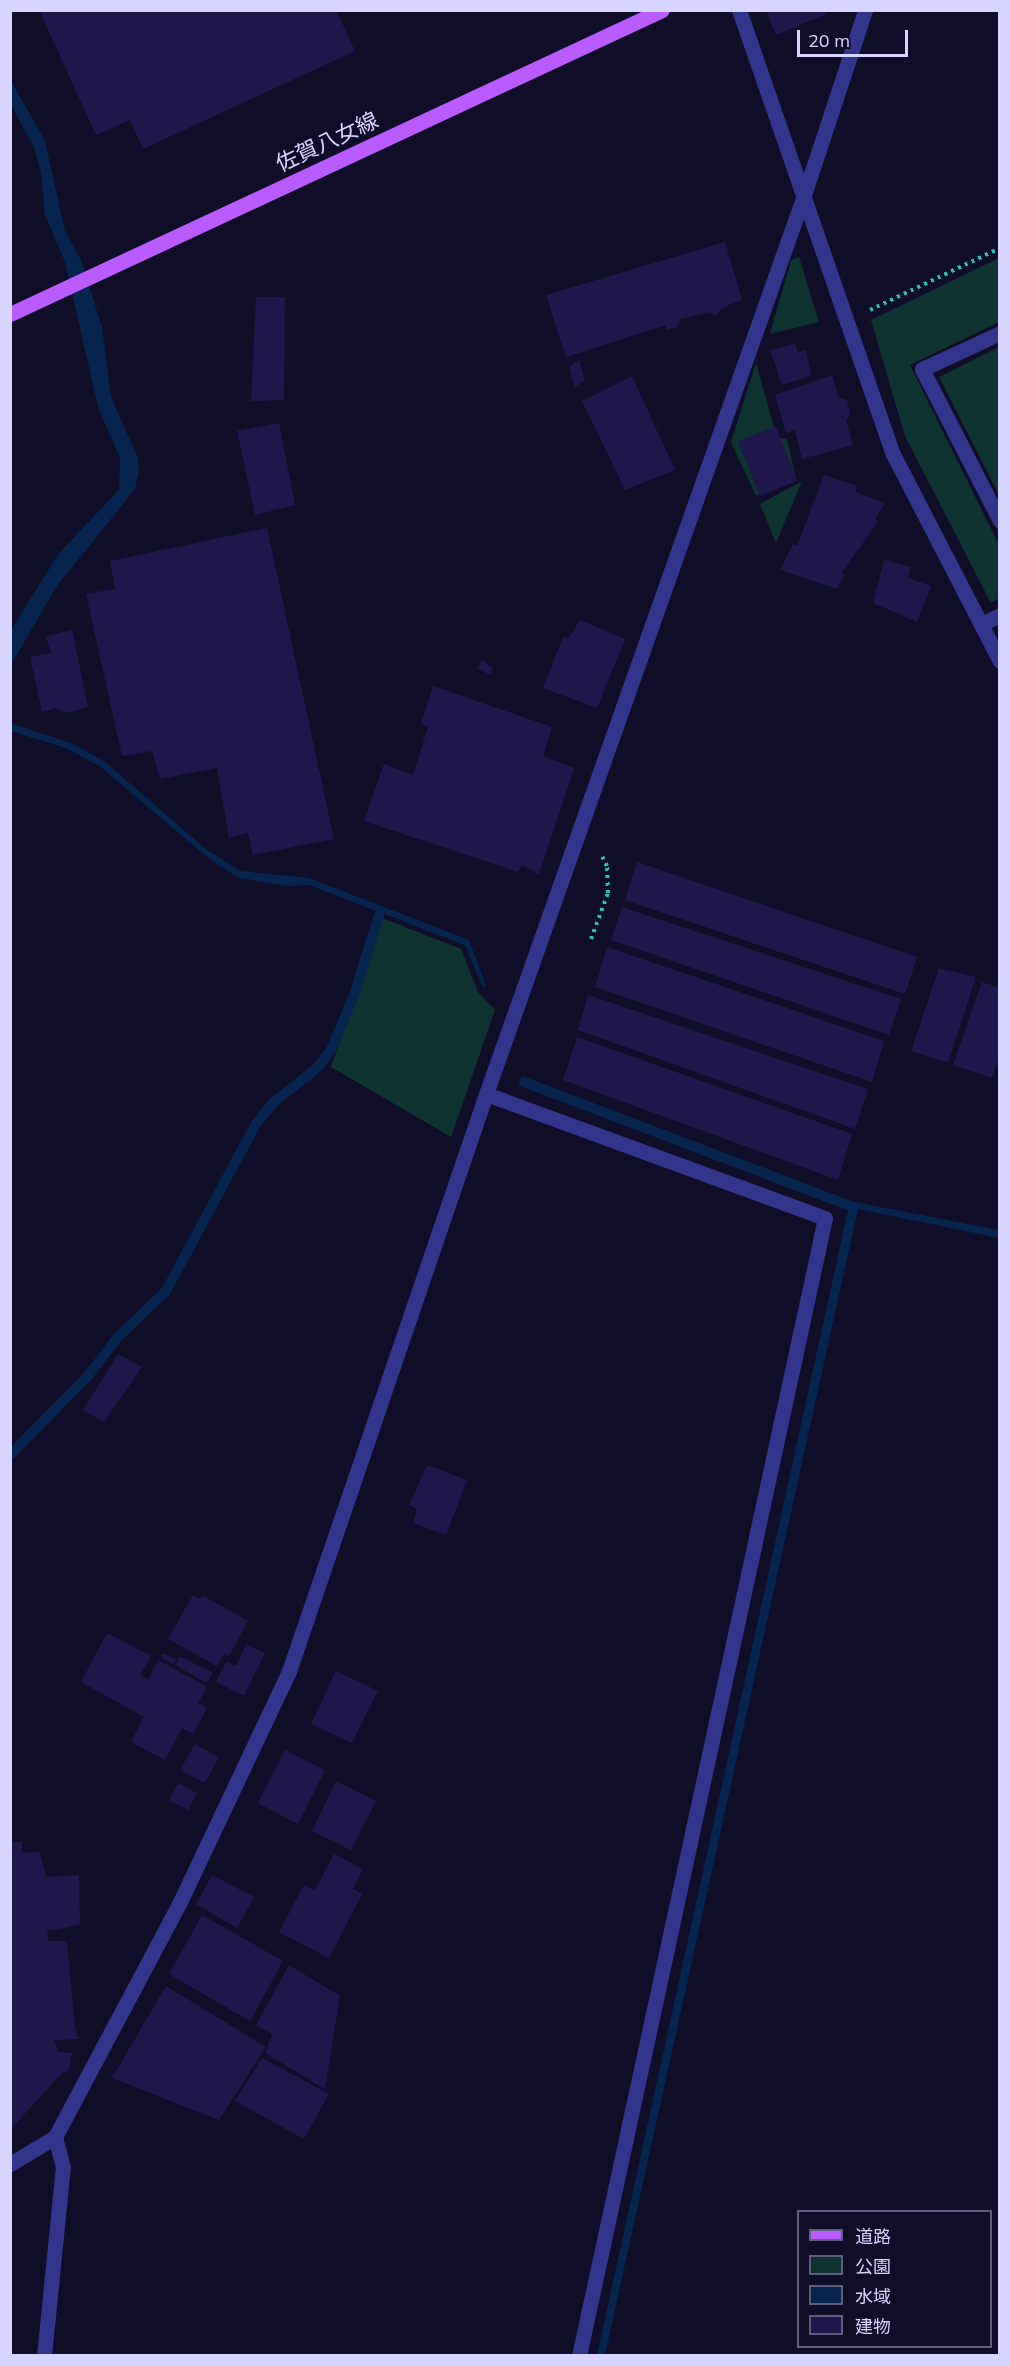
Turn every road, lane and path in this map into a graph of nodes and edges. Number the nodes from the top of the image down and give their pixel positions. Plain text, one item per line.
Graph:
1 (662, 10) edge
2 (739, 10) edge
3 (865, 10) edge
4 (803, 198) junction
5 (999, 248) edge
6 (10, 314) edge
7 (847, 321) junction
8 (999, 333) edge
9 (999, 521) edge
10 (999, 615) edge
11 (981, 624) junction
12 (999, 661) edge
13 (578, 834) junction
14 (591, 939) dead end
15 (486, 1094) junction
16 (55, 2137) junction
17 (10, 2164) edge
18 (44, 2355) edge
19 (579, 2355) edge

1 - 6 main road, 佐賀八女線
2 - 4 street
3 - 4 street
4 - 7 street
4 - 13 street
5 - 7 path
7 - 11 street
8 - 9 street
10 - 11 street
11 - 12 street
13 - 14 path
13 - 15 street
15 - 16 street
15 - 19 street
16 - 17 street
16 - 18 street

